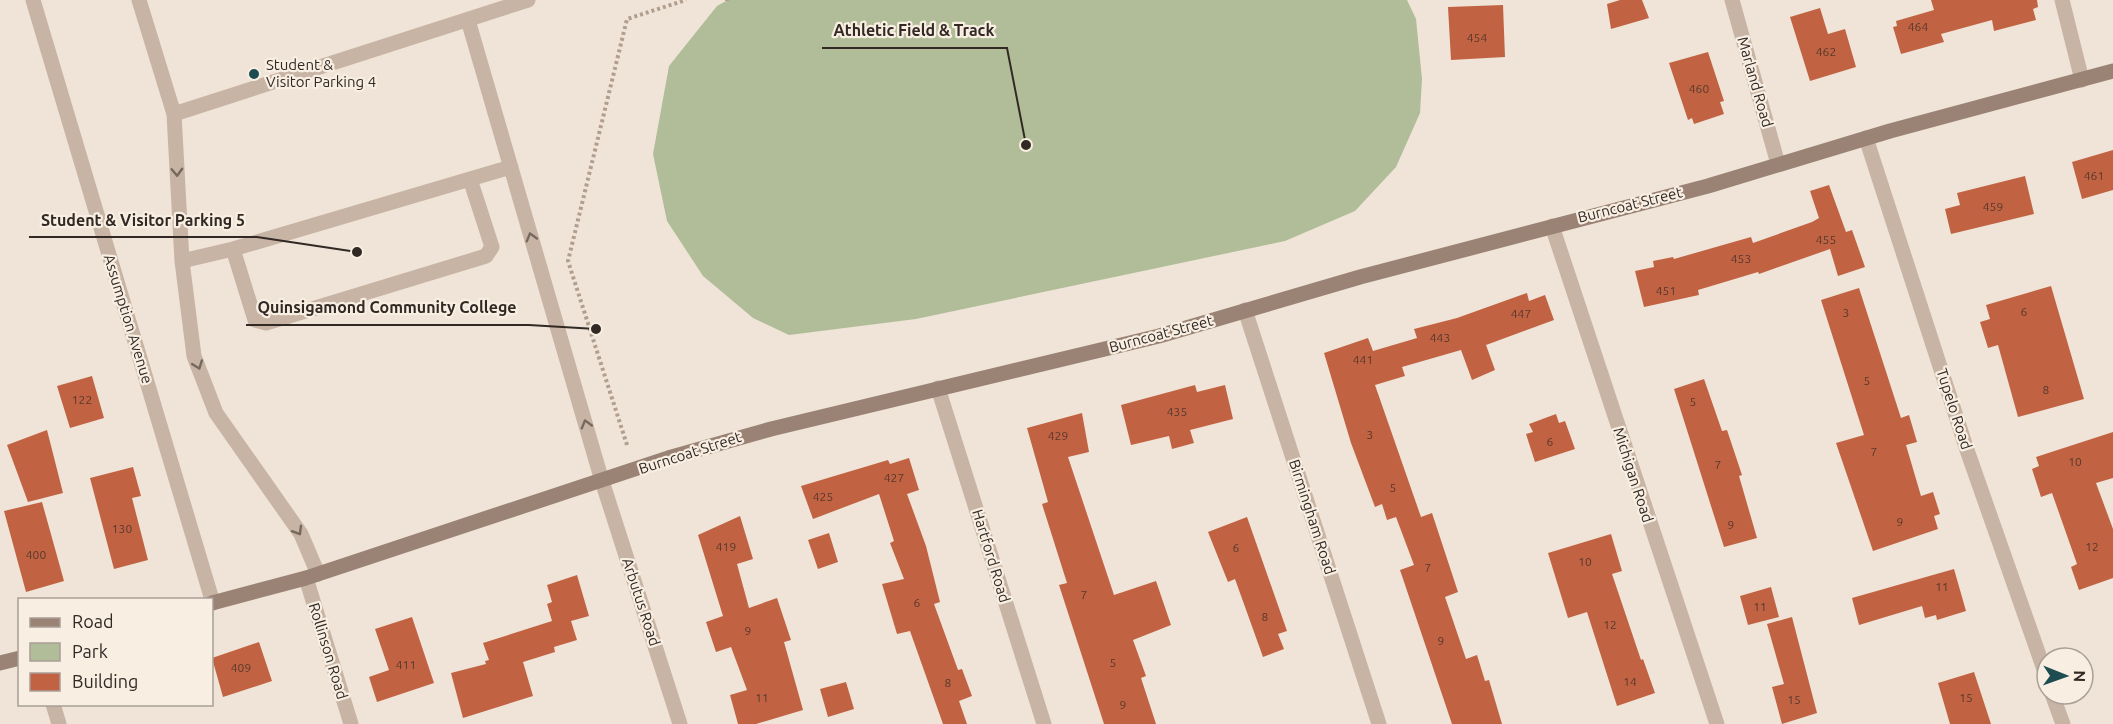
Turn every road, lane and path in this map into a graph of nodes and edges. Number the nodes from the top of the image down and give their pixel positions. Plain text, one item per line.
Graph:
1 (33, 0) edge
2 (139, 0) edge
3 (528, 0) edge
4 (686, 0) edge
5 (1732, 0) edge
6 (2062, 0) edge
7 (468, 20) junction
8 (2113, 71) edge
9 (2082, 80) junction
10 (174, 114) junction
11 (1866, 138) junction
12 (1778, 164) junction
13 (511, 167) junction
14 (470, 178) junction
15 (1552, 226) junction
16 (233, 249) junction
17 (182, 261) junction
18 (1245, 310) junction
19 (938, 388) junction
20 (627, 445) dead end
21 (602, 481) junction
22 (312, 576) junction
23 (211, 598) edge
24 (213, 603) edge
25 (2036, 646) edge
26 (18, 658) edge
27 (0, 663) edge
28 (53, 706) edge
29 (2056, 706) edge
30 (59, 724) edge
31 (351, 724) edge
32 (680, 724) edge
33 (1044, 724) edge
34 (1379, 724) edge
35 (1717, 724) edge
36 (2063, 724) edge

1 - 23 street, Assumption Avenue
2 - 10 street, Rollinson Road
3 - 7 street
4 - 20 path
5 - 12 street, Marland Road
6 - 9 street
7 - 10 street
7 - 13 street, Arbutus Road
8 - 9 main road, Burncoat Street
9 - 11 main road, Burncoat Street
10 -> 17 street, Rollinson Road
11 - 12 main road, Burncoat Street
11 - 25 street, Tupelo Road
12 - 15 main road, Burncoat Street
13 - 14 street
21 -> 13 street, Arbutus Road
14 - 16 street
14 - 16 street
15 - 18 main road, Burncoat Street
15 - 35 street, Michigan Road
16 - 17 street
17 -> 22 street, Rollinson Road
18 - 19 main road, Burncoat Street
18 - 34 street, Birmingham Road
19 - 21 main road, Burncoat Street
19 - 33 street, Hartford Road
21 - 22 main road, Burncoat Street
21 - 32 street, Arbutus Road
22 - 24 main road, Burncoat Street
22 - 31 street, Rollinson Road
26 - 27 main road
28 - 30 street
29 - 36 street

